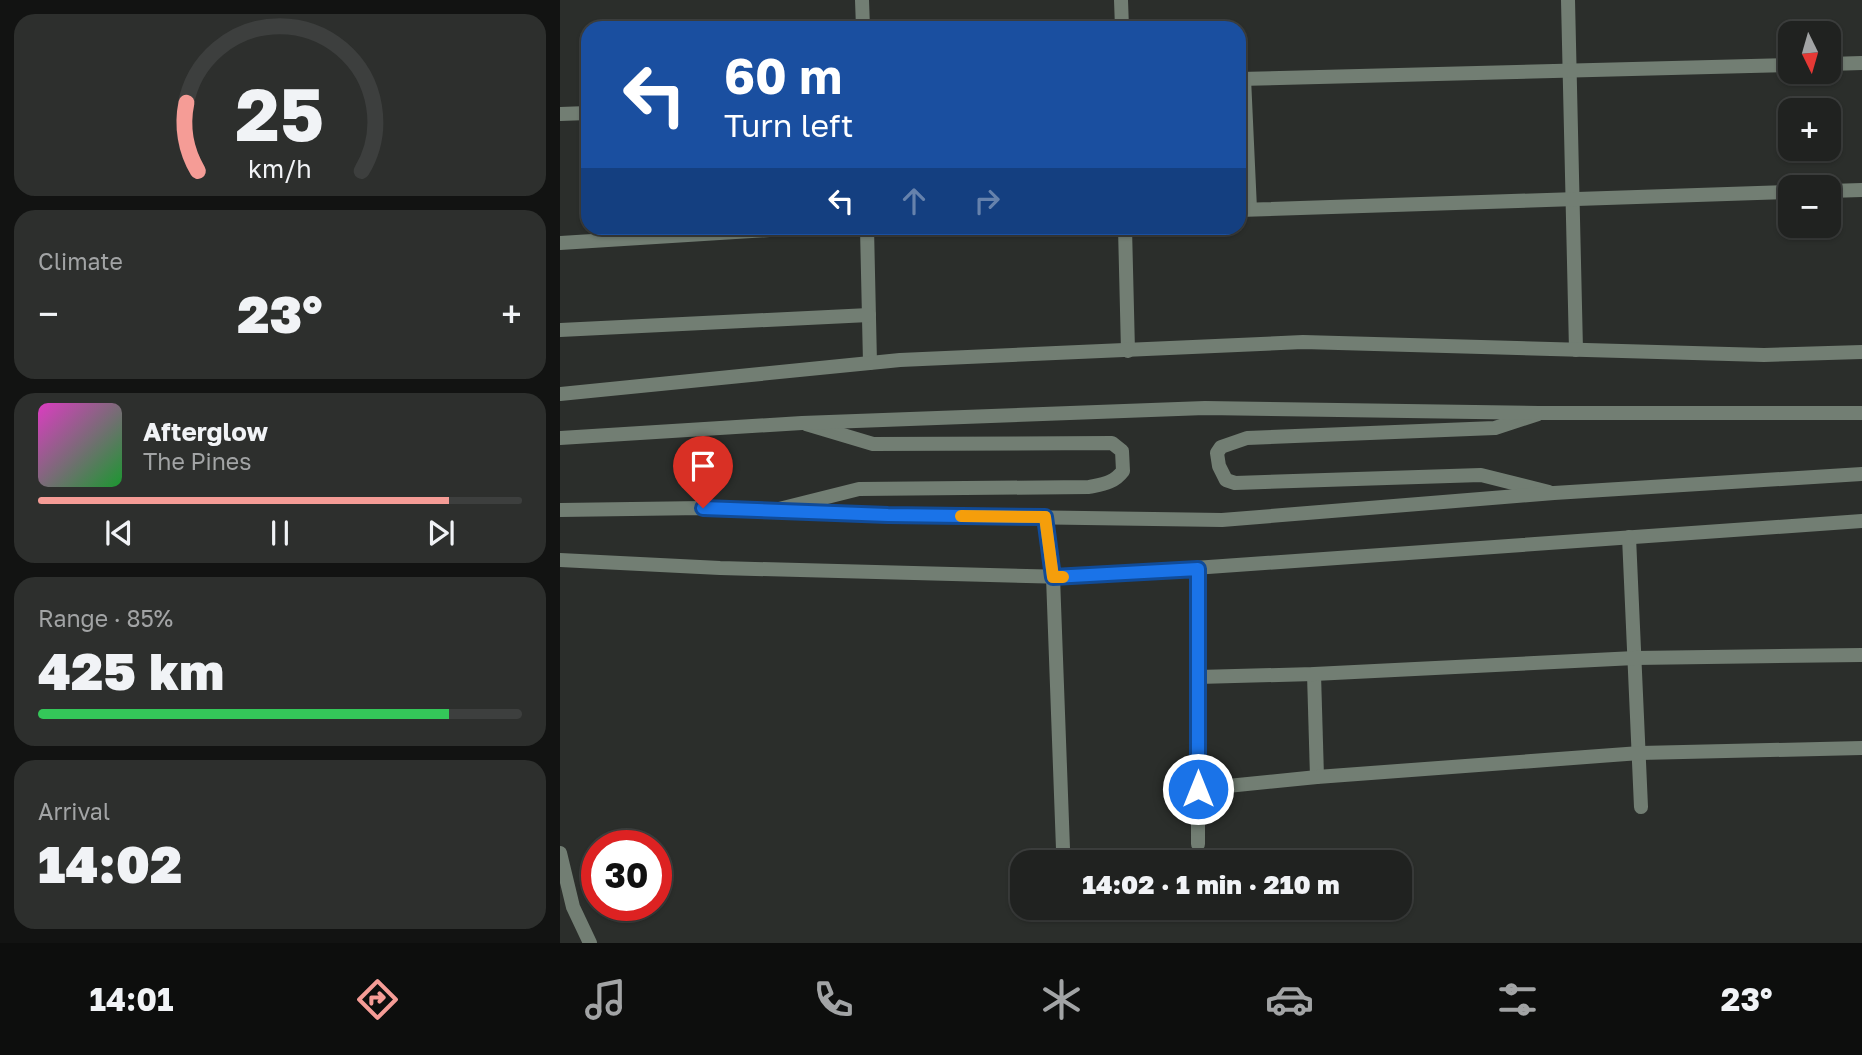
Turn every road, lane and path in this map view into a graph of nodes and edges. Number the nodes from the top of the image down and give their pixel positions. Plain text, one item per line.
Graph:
1 (862, 0) edge
2 (1121, 0) edge
3 (1568, 0) edge
4 (863, 21) edge
5 (1122, 21) edge
6 (1862, 63) edge
7 (1841, 64) edge
8 (1778, 65) edge
9 (1569, 72) junction
10 (1246, 78) edge
11 (581, 113) edge
12 (560, 114) edge
13 (1862, 190) edge
14 (1841, 191) edge
15 (1778, 192) edge
16 (1572, 197) junction
17 (1246, 209) edge
18 (688, 235) edge
19 (867, 235) edge
20 (1125, 235) edge
21 (560, 243) edge
22 (869, 315) junction
23 (560, 330) edge
24 (1576, 350) junction
25 (1128, 351) junction
26 (1862, 352) edge
27 (870, 363) junction
28 (560, 394) edge
29 (1862, 413) edge
30 (1539, 414) junction
31 (802, 423) junction
32 (560, 438) edge
33 (1862, 474) edge
34 (1554, 493) junction
35 (560, 510) edge
36 (772, 510) junction
37 (1045, 517) junction
38 (1862, 521) edge
39 (1629, 537) junction
40 (560, 560) edge
41 (1198, 569) junction
42 (1053, 577) junction
43 (1862, 655) edge
44 (1635, 658) junction
45 (1314, 674) junction
46 (1198, 677) junction
47 (1862, 748) edge
48 (1640, 753) junction
49 (1317, 777) junction
50 (1198, 789) junction
51 (1641, 807) dead end
52 (1198, 844) dead end
53 (1063, 849) dead end
54 (560, 853) edge
55 (590, 943) edge

1 - 4 street
2 - 5 street
3 - 9 street
6 - 7 street
8 - 9 street
9 - 10 street
9 - 16 street
11 - 12 street
13 - 14 street
15 - 16 street
16 - 17 street
16 - 24 street
18 - 21 street
19 - 22 street
20 - 25 street
22 - 23 street
22 - 27 street
24 - 25 street
24 - 26 street
25 - 27 street
27 - 28 street
29 - 30 street
30 - 31 street
30 - 34 street
31 - 32 street
31 - 36 street
33 - 34 street
34 - 37 street
35 - 36 street
36 - 37 street
37 - 42 street
38 - 39 street
39 - 41 street
39 - 44 street
40 - 42 street
41 - 42 street
41 - 46 street
42 - 53 street
43 - 44 street
44 - 45 street
44 - 48 street
45 - 46 street
45 - 49 street
46 - 50 street
47 - 48 street
48 - 49 street
48 - 51 street
49 - 50 street
50 - 52 street
54 - 55 street

